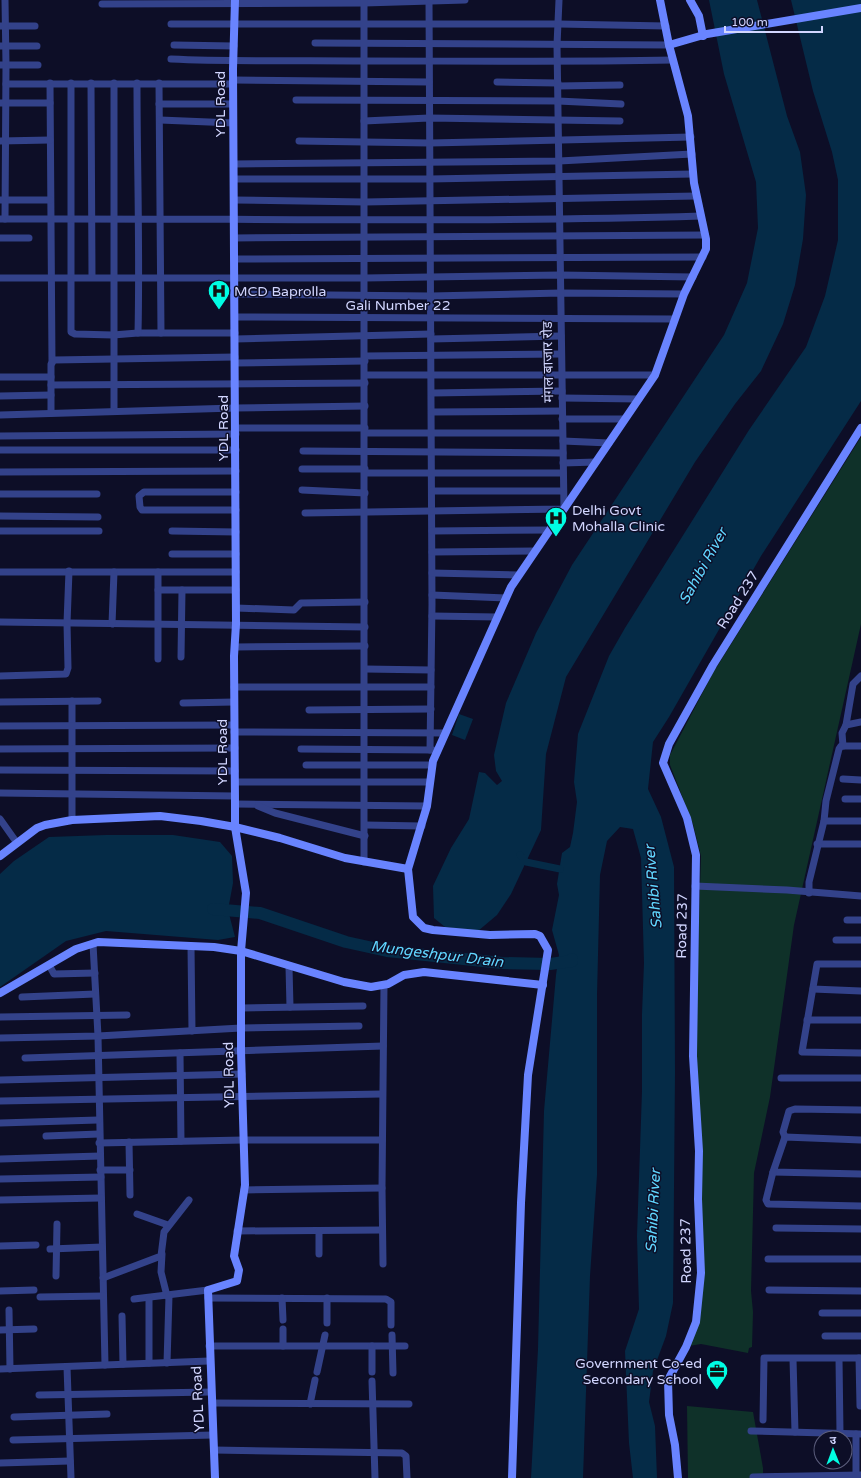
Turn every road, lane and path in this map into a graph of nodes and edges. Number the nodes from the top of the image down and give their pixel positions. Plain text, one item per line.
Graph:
1 (5, 0) edge
2 (429, 0) edge
3 (465, 0) edge
4 (559, 0) edge
5 (660, 0) edge
6 (690, 0) edge
7 (235, 2) edge
8 (364, 2) edge
9 (102, 4) dead end
10 (861, 8) edge
11 (171, 24) dead end
12 (364, 24) junction
13 (429, 24) junction
14 (559, 24) junction
15 (234, 25) junction
16 (3, 26) edge
17 (35, 26) dead end
18 (666, 26) junction
19 (705, 35) junction
20 (364, 42) junction
21 (315, 43) dead end
22 (429, 43) junction
23 (557, 44) junction
24 (669, 44) junction
25 (174, 45) dead end
26 (3, 46) edge
27 (37, 46) dead end
28 (234, 46) junction
29 (171, 59) dead end
30 (364, 60) junction
31 (673, 60) junction
32 (429, 61) junction
33 (233, 62) junction
34 (557, 63) junction
35 (3, 65) edge
36 (38, 65) dead end
37 (233, 82) junction
38 (364, 82) junction
39 (429, 82) junction
40 (497, 82) dead end
41 (50, 83) junction
42 (71, 83) junction
43 (90, 83) junction
44 (114, 83) junction
45 (137, 83) junction
46 (159, 83) junction
47 (6, 84) junction
48 (558, 84) junction
49 (620, 85) dead end
50 (364, 99) junction
51 (296, 100) dead end
52 (429, 100) junction
53 (558, 101) junction
54 (3, 103) edge
55 (50, 103) junction
56 (159, 104) junction
57 (233, 104) junction
58 (621, 104) dead end
59 (429, 118) junction
60 (559, 119) junction
61 (160, 120) junction
62 (364, 121) junction
63 (620, 121) dead end
64 (3, 123) edge
65 (233, 123) junction
66 (691, 137) junction
67 (50, 140) junction
68 (3, 141) edge
69 (299, 141) dead end
70 (559, 141) junction
71 (364, 142) junction
72 (430, 143) junction
73 (692, 154) junction
74 (559, 160) junction
75 (430, 161) junction
76 (3, 162) edge
77 (365, 162) junction
78 (234, 164) junction
79 (693, 174) junction
80 (560, 178) junction
81 (234, 179) junction
82 (365, 179) junction
83 (430, 180) junction
84 (2, 181) edge
85 (696, 196) junction
86 (560, 198) junction
87 (2, 200) edge
88 (50, 200) junction
89 (234, 200) junction
90 (430, 201) junction
91 (365, 202) junction
92 (701, 216) junction
93 (115, 218) junction
94 (137, 218) junction
95 (160, 218) junction
96 (2, 219) edge
97 (50, 219) junction
98 (72, 219) junction
99 (91, 219) junction
100 (365, 219) junction
101 (234, 220) junction
102 (430, 220) junction
103 (560, 221) junction
104 (705, 235) junction
105 (560, 236) junction
106 (0, 238) edge
107 (28, 238) dead end
108 (234, 238) junction
109 (365, 238) junction
110 (431, 238) junction
111 (560, 257) junction
112 (703, 257) junction
113 (234, 259) junction
114 (431, 259) junction
115 (365, 260) junction
116 (560, 275) junction
117 (235, 276) junction
118 (71, 277) junction
119 (92, 277) junction
120 (115, 277) junction
121 (139, 277) junction
122 (160, 277) junction
123 (431, 277) junction
124 (693, 277) junction
125 (0, 278) edge
126 (50, 278) junction
127 (365, 278) junction
128 (560, 293) junction
129 (235, 294) junction
130 (684, 294) junction
131 (365, 295) junction
132 (431, 296) junction
133 (235, 317) junction
134 (561, 317) junction
135 (365, 318) junction
136 (431, 318) junction
137 (675, 319) junction
138 (138, 333) junction
139 (161, 333) junction
140 (365, 335) junction
141 (113, 336) junction
142 (235, 336) junction
143 (432, 336) junction
144 (561, 336) junction
145 (561, 354) junction
146 (432, 356) junction
147 (114, 359) junction
148 (365, 359) junction
149 (235, 360) junction
150 (52, 363) junction
151 (561, 374) junction
152 (365, 375) junction
153 (655, 375) junction
154 (432, 376) junction
155 (0, 377) edge
156 (51, 377) junction
157 (114, 384) junction
158 (235, 384) junction
159 (365, 384) junction
160 (51, 385) junction
161 (432, 393) junction
162 (562, 394) junction
163 (51, 395) junction
164 (0, 396) edge
165 (639, 399) junction
166 (365, 406) junction
167 (235, 408) junction
168 (114, 411) junction
169 (562, 411) junction
170 (432, 412) junction
171 (51, 413) junction
172 (0, 415) edge
173 (625, 419) junction
174 (562, 420) junction
175 (861, 428) edge
176 (236, 431) junction
177 (365, 431) junction
178 (432, 432) junction
179 (562, 433) junction
180 (0, 436) edge
181 (562, 441) junction
182 (609, 442) junction
183 (0, 450) edge
184 (236, 450) junction
185 (303, 451) dead end
186 (365, 451) junction
187 (432, 452) junction
188 (563, 453) junction
189 (596, 462) junction
190 (563, 463) junction
191 (302, 469) dead end
192 (236, 471) junction
193 (365, 471) junction
194 (0, 472) edge
195 (432, 473) junction
196 (563, 473) junction
197 (302, 490) dead end
198 (563, 490) junction
199 (432, 491) junction
200 (236, 492) junction
201 (365, 493) junction
202 (0, 494) edge
203 (97, 494) dead end
204 (236, 510) junction
205 (564, 510) junction
206 (365, 512) junction
207 (432, 512) junction
208 (305, 513) dead end
209 (0, 516) edge
210 (98, 517) dead end
211 (550, 530) junction
212 (0, 531) edge
213 (99, 531) dead end
214 (172, 531) dead end
215 (432, 531) junction
216 (236, 532) junction
217 (535, 551) junction
218 (432, 552) junction
219 (172, 554) dead end
220 (236, 554) junction
221 (70, 571) junction
222 (0, 572) edge
223 (114, 572) junction
224 (158, 572) junction
225 (236, 572) junction
226 (432, 573) junction
227 (519, 575) junction
228 (158, 590) junction
229 (182, 590) junction
230 (236, 590) junction
231 (432, 595) junction
232 (506, 598) junction
233 (365, 602) junction
234 (236, 608) junction
235 (432, 616) junction
236 (497, 617) junction
237 (0, 622) edge
238 (67, 623) junction
239 (112, 624) junction
240 (158, 624) junction
241 (182, 624) junction
242 (236, 624) junction
243 (365, 626) junction
244 (235, 646) junction
245 (365, 646) junction
246 (181, 657) dead end
247 (158, 659) dead end
248 (365, 669) junction
249 (431, 670) junction
250 (0, 676) edge
251 (861, 676) edge
252 (234, 687) junction
253 (431, 687) junction
254 (365, 688) junction
255 (72, 701) junction
256 (98, 701) dead end
257 (0, 702) edge
258 (234, 702) junction
259 (183, 703) dead end
260 (365, 709) junction
261 (431, 709) junction
262 (309, 710) dead end
263 (861, 722) edge
264 (846, 724) junction
265 (0, 726) edge
266 (72, 726) junction
267 (234, 729) junction
268 (365, 731) junction
269 (431, 732) junction
270 (445, 732) junction
271 (842, 746) junction
272 (861, 746) edge
273 (234, 748) junction
274 (0, 749) edge
275 (71, 749) junction
276 (300, 749) dead end
277 (364, 749) junction
278 (434, 750) junction
279 (306, 765) dead end
280 (365, 765) junction
281 (432, 765) junction
282 (0, 770) edge
283 (71, 770) junction
284 (235, 771) junction
285 (843, 779) dead end
286 (861, 780) edge
287 (235, 782) junction
288 (365, 782) junction
289 (430, 782) junction
290 (0, 793) edge
291 (72, 793) junction
292 (846, 799) dead end
293 (861, 799) edge
294 (235, 800) junction
295 (256, 805) junction
296 (364, 806) junction
297 (427, 806) junction
298 (0, 819) edge
299 (72, 820) junction
300 (824, 821) junction
301 (861, 821) edge
302 (365, 824) junction
303 (422, 826) junction
304 (235, 827) junction
305 (365, 836) junction
306 (18, 843) junction
307 (817, 844) junction
308 (861, 844) edge
309 (0, 856) edge
310 (364, 862) junction
311 (408, 869) junction
312 (695, 886) junction
313 (809, 893) junction
314 (861, 896) edge
315 (847, 920) dead end
316 (861, 920) edge
317 (836, 940) dead end
318 (861, 940) edge
319 (93, 944) junction
320 (191, 946) junction
321 (241, 951) junction
322 (861, 964) edge
323 (49, 965) junction
324 (289, 967) junction
325 (95, 974) junction
326 (384, 986) junction
327 (543, 986) junction
328 (813, 990) junction
329 (861, 991) edge
330 (0, 993) edge
331 (95, 994) junction
332 (22, 998) dead end
333 (363, 1006) dead end
334 (290, 1007) junction
335 (241, 1008) junction
336 (96, 1015) junction
337 (127, 1015) dead end
338 (0, 1017) edge
339 (807, 1020) junction
340 (861, 1020) edge
341 (359, 1026) dead end
342 (241, 1028) junction
343 (192, 1031) junction
344 (98, 1036) junction
345 (0, 1038) edge
346 (383, 1046) junction
347 (241, 1051) junction
348 (180, 1053) junction
349 (861, 1053) edge
350 (98, 1056) junction
351 (25, 1058) dead end
352 (242, 1074) junction
353 (180, 1076) junction
354 (781, 1078) dead end
355 (861, 1078) edge
356 (98, 1079) junction
357 (0, 1080) edge
358 (382, 1094) junction
359 (243, 1096) junction
360 (180, 1097) junction
361 (98, 1098) junction
362 (0, 1101) edge
363 (861, 1110) edge
364 (98, 1120) junction
365 (0, 1123) edge
366 (99, 1134) junction
367 (46, 1136) dead end
368 (785, 1137) junction
369 (243, 1140) junction
370 (382, 1140) junction
371 (861, 1140) edge
372 (181, 1141) junction
373 (129, 1142) junction
374 (99, 1143) junction
375 (100, 1156) junction
376 (0, 1159) edge
377 (130, 1170) junction
378 (772, 1172) junction
379 (101, 1174) junction
380 (861, 1174) edge
381 (0, 1178) edge
382 (382, 1188) junction
383 (244, 1190) junction
384 (130, 1195) dead end
385 (101, 1198) junction
386 (0, 1200) edge
387 (188, 1200) dead end
388 (861, 1206) edge
389 (137, 1214) dead end
390 (57, 1224) dead end
391 (168, 1225) junction
392 (776, 1228) dead end
393 (861, 1229) edge
394 (382, 1230) junction
395 (237, 1231) junction
396 (319, 1231) junction
397 (36, 1245) dead end
398 (0, 1246) edge
399 (102, 1247) junction
400 (54, 1249) junction
401 (162, 1254) junction
402 (319, 1254) dead end
403 (768, 1259) dead end
404 (861, 1259) edge
405 (383, 1264) dead end
406 (56, 1276) dead end
407 (103, 1278) junction
408 (0, 1290) edge
409 (34, 1290) dead end
410 (769, 1290) dead end
411 (861, 1291) edge
412 (208, 1294) junction
413 (103, 1296) junction
414 (168, 1296) junction
415 (40, 1297) dead end
416 (150, 1298) junction
417 (282, 1298) junction
418 (327, 1298) junction
419 (134, 1299) dead end
420 (10, 1310) dead end
421 (822, 1313) dead end
422 (861, 1313) edge
423 (122, 1316) dead end
424 (283, 1320) dead end
425 (327, 1323) dead end
426 (391, 1325) dead end
427 (34, 1329) dead end
428 (283, 1329) dead end
429 (0, 1330) edge
430 (10, 1330) junction
431 (325, 1335) dead end
432 (392, 1335) dead end
433 (824, 1336) dead end
434 (861, 1336) edge
435 (209, 1346) junction
436 (284, 1346) junction
437 (322, 1346) junction
438 (372, 1346) junction
439 (392, 1346) junction
440 (405, 1346) dead end
441 (860, 1358) edge
442 (793, 1359) junction
443 (839, 1359) junction
444 (209, 1361) junction
445 (149, 1363) junction
446 (167, 1363) junction
447 (123, 1364) junction
448 (105, 1365) junction
449 (67, 1366) junction
450 (0, 1369) edge
451 (10, 1369) junction
452 (316, 1372) dead end
453 (372, 1372) dead end
454 (393, 1373) dead end
455 (315, 1380) dead end
456 (372, 1381) dead end
457 (211, 1392) junction
458 (68, 1394) junction
459 (39, 1395) dead end
460 (212, 1403) junction
461 (310, 1404) junction
462 (372, 1404) junction
463 (409, 1404) dead end
464 (860, 1406) dead end
465 (107, 1414) dead end
466 (69, 1415) junction
467 (14, 1417) dead end
468 (763, 1420) dead end
469 (840, 1430) edge
470 (751, 1431) dead end
471 (795, 1432) junction
472 (813, 1432) edge
473 (859, 1434) edge
474 (213, 1435) junction
475 (70, 1439) junction
476 (12, 1440) dead end
477 (214, 1450) junction
478 (373, 1453) junction
479 (70, 1461) junction
480 (0, 1463) edge
481 (858, 1476) edge
482 (753, 1477) edge
483 (71, 1478) edge
484 (216, 1478) edge
485 (375, 1478) edge
486 (407, 1478) edge
487 (512, 1478) edge
488 (678, 1478) edge

1 - 16 street
2 - 3 street
2 - 8 street
2 - 13 street
4 - 14 street, मंगल बाजार रोड
5 - 18 street
6 - 19 street
7 - 8 street
7 - 9 street
7 - 15 street, YDL Road
8 - 12 street
10 - 19 street
11 - 15 street
12 - 13 street
12 - 15 street
12 - 20 street
13 - 14 street
13 - 22 street
14 - 18 street
14 - 23 street, मंगल बाजार रोड
15 - 28 street, YDL Road
16 - 17 street
16 - 26 street
18 - 24 street
19 - 24 street
20 - 21 street
20 - 22 street
20 - 30 street
22 - 23 street
22 - 32 street
23 - 24 street
23 - 34 street, मंगल बाजार रोड
24 - 31 street
25 - 28 street
26 - 27 street
26 - 35 street
28 - 33 street, YDL Road
29 - 33 street
30 - 32 street
30 - 33 street
30 - 38 street
31 - 34 street
31 - 66 street
32 - 34 street
32 - 39 street
33 - 37 street, YDL Road
34 - 48 street, मंगल बाजार रोड
35 - 36 street
35 - 47 street
37 - 38 street
37 - 46 street
37 - 57 street, YDL Road
38 - 39 street
38 - 50 street
39 - 52 street
40 - 48 street
41 - 42 street
41 - 47 street
41 - 55 street
42 - 43 street
42 - 98 street
43 - 44 street
43 - 99 street
44 - 45 street
44 - 93 street
45 - 46 street
45 - 94 street
46 - 56 street
47 - 54 street
48 - 49 street
48 - 53 street, मंगल बाजार रोड
50 - 51 street
50 - 52 street
50 - 62 street
52 - 53 street
52 - 59 street
53 - 58 street
53 - 60 street, मंगल बाजार रोड
54 - 55 street
54 - 64 street
55 - 67 street
56 - 57 street
56 - 61 street
57 - 65 street, YDL Road
59 - 60 street
59 - 62 street
59 - 72 street
60 - 63 street
60 - 70 street, मंगल बाजार रोड
61 - 65 street
61 - 95 street
62 - 71 street
64 - 68 street
65 - 78 street, YDL Road
66 - 70 street
66 - 73 street
67 - 68 street
67 - 88 street
68 - 76 street
69 - 71 street
70 - 72 street
70 - 74 street, मंगल बाजार रोड
71 - 72 street
71 - 77 street
72 - 75 street
73 - 74 street
73 - 79 street
74 - 75 street
74 - 80 street, मंगल बाजार रोड
75 - 77 street
75 - 83 street
76 - 84 street
77 - 78 street
77 - 82 street
78 - 81 street, YDL Road
79 - 80 street
79 - 85 street
80 - 83 street
80 - 86 street, मंगल बाजार रोड
81 - 82 street
81 - 89 street, YDL Road
82 - 83 street
82 - 91 street
83 - 90 street
84 - 87 street
85 - 86 street
85 - 92 street
86 - 90 street
86 - 103 street, मंगल बाजार रोड
87 - 88 street
87 - 96 street
88 - 97 street
89 - 91 street
89 - 101 street, YDL Road
90 - 91 street
90 - 102 street
91 - 100 street
92 - 103 street
92 - 104 street
93 - 94 street
93 - 99 street
93 - 120 street
94 - 95 street
94 - 121 street
95 - 101 street
95 - 122 street
96 - 97 street
97 - 98 street
97 - 126 street
98 - 99 street
98 - 118 street
99 - 119 street
100 - 101 street
100 - 102 street
100 - 109 street
101 - 108 street, YDL Road
102 - 103 street
102 - 110 street
103 - 105 street, मंगल बाजार रोड
104 - 105 street
104 - 112 street
105 - 110 street
105 - 111 street, मंगल बाजार रोड
106 - 107 street
108 - 109 street
108 - 113 street, YDL Road
109 - 110 street
109 - 115 street
110 - 114 street
111 - 112 street
111 - 114 street
111 - 116 street, मंगल बाजार रोड
112 - 124 street
113 - 115 street
113 - 117 street, YDL Road
114 - 115 street
114 - 123 street
115 - 127 street
116 - 123 street
116 - 124 street
116 - 128 street, मंगल बाजार रोड
117 - 122 street
117 - 127 street
117 - 129 street, YDL Road
118 - 119 street
118 - 126 street
118 - 141 street
119 - 120 street
120 - 121 street
120 - 141 street
121 - 122 street
121 - 138 street
122 - 139 street
123 - 127 street
123 - 132 street
124 - 130 street
125 - 126 street
126 - 150 street
127 - 131 street
128 - 130 street
128 - 132 street
128 - 134 street, मंगल बाजार रोड
129 - 131 street
129 - 133 street, YDL Road
130 - 137 street
131 - 132 street
131 - 135 street
132 - 136 street
133 - 135 street, Gali Number 22
133 - 142 street, YDL Road
134 - 136 street, Gali Number 22
134 - 137 street, Gali Number 22
134 - 144 street, मंगल बाजार रोड
135 - 136 street, Gali Number 22
135 - 140 street
136 - 143 street
137 - 153 street
138 - 139 street
138 - 141 street
139 - 142 street
140 - 142 street
140 - 143 street
140 - 148 street
141 - 147 street
142 - 149 street, YDL Road
143 - 144 street
143 - 146 street
144 - 145 street, मंगल बाजार रोड
145 - 146 street
145 - 151 street, मंगल बाजार रोड
146 - 148 street
146 - 154 street
147 - 149 street
147 - 150 street
147 - 157 street
148 - 149 street
148 - 152 street
149 - 158 street, YDL Road
150 - 156 street
151 - 153 street
151 - 154 street
151 - 162 street, मंगल बाजार रोड
152 - 154 street
152 - 159 street
153 - 165 street
154 - 161 street
155 - 156 street
156 - 160 street
157 - 158 street
157 - 160 street
157 - 168 street
158 - 159 street
158 - 167 street, YDL Road
159 - 166 street
160 - 163 street
161 - 162 street
161 - 170 street
162 - 165 street
162 - 169 street, मंगल बाजार रोड
163 - 164 street
163 - 171 street
165 - 173 street
166 - 167 street
166 - 177 street
167 - 168 street
167 - 176 street, YDL Road
168 - 171 street
169 - 170 street
169 - 174 street, मंगल बाजार रोड
170 - 178 street
171 - 172 street
173 - 174 street
173 - 182 street
174 - 179 street, मंगल बाजार रोड
175 - 312 street, Road 237
176 - 177 street
176 - 180 street
176 - 184 street, YDL Road
177 - 178 street
177 - 186 street
178 - 179 street
178 - 187 street
179 - 181 street, मंगल बाजार रोड
181 - 182 street
181 - 188 street, मंगल बाजार रोड
182 - 189 street
183 - 184 street
184 - 192 street, YDL Road
185 - 186 street
186 - 187 street
186 - 193 street
187 - 188 street
187 - 195 street
188 - 190 street, मंगल बाजार रोड
189 - 190 street
189 - 205 street
190 - 196 street, मंगल बाजार रोड
191 - 193 street
192 - 194 street
192 - 200 street, YDL Road
193 - 195 street
193 - 201 street
195 - 196 street
195 - 199 street
196 - 198 street, मंगल बाजार रोड
197 - 201 street
198 - 199 street
198 - 205 street, मंगल बाजार रोड
199 - 207 street
200 - 204 street, YDL Road
200 - 204 street
201 - 206 street
202 - 203 street
204 - 216 street, YDL Road
205 - 207 street
205 - 211 street
206 - 207 street
206 - 208 street
206 - 233 street
207 - 215 street
209 - 210 street
211 - 215 street
211 - 217 street
212 - 213 street
214 - 216 street
215 - 218 street
216 - 220 street, YDL Road
217 - 218 street
217 - 227 street
218 - 226 street
219 - 220 street
220 - 225 street, YDL Road
221 - 222 street
221 - 223 street
221 - 238 street
223 - 224 street
223 - 239 street
224 - 225 street
224 - 228 street
225 - 230 street, YDL Road
226 - 227 street
226 - 231 street
227 - 232 street
228 - 229 street
228 - 240 street
229 - 230 street
229 - 241 street
230 - 234 street, YDL Road
231 - 232 street
231 - 235 street
232 - 236 street
233 - 234 street
233 - 243 street
234 - 242 street, YDL Road
235 - 236 street
235 - 249 street
236 - 270 street
237 - 238 street
238 - 239 street
238 - 250 street
239 - 240 street
240 - 241 street
240 - 247 street
241 - 242 street
241 - 246 street
242 - 243 street
242 - 244 street, YDL Road
243 - 245 street
244 - 245 street
244 - 252 street, YDL Road
245 - 248 street
248 - 249 street
248 - 254 street
249 - 253 street
251 - 264 street
252 - 254 street
252 - 258 street, YDL Road
253 - 254 street
253 - 261 street
254 - 260 street
255 - 256 street
255 - 257 street
255 - 266 street
258 - 259 street
258 - 267 street, YDL Road
260 - 261 street
260 - 262 street
260 - 268 street
261 - 269 street
263 - 264 street
264 - 271 street
265 - 266 street
266 - 267 street
266 - 275 street
267 - 268 street
267 - 273 street, YDL Road
268 - 269 street
268 - 277 street
269 - 270 street
269 - 278 street
270 - 278 street
271 - 272 street
271 - 300 street
273 - 275 street
273 - 284 street, YDL Road
274 - 275 street
275 - 283 street
276 - 277 street
277 - 278 street
277 - 280 street
278 - 281 street
279 - 280 street
280 - 281 street
280 - 288 street
281 - 289 street
282 - 283 street
283 - 284 street
283 - 291 street
284 - 287 street, YDL Road
285 - 286 street
287 - 288 street
287 - 294 street, YDL Road
288 - 289 street
288 - 296 street
289 - 297 street
290 - 291 street
291 - 294 street
291 - 299 street
292 - 293 street
294 - 295 street
294 - 304 street, YDL Road
295 - 296 street
295 - 305 street
296 - 297 street
296 - 302 street
297 - 303 street
298 - 306 street
299 - 304 street
299 - 306 street
300 - 301 street
300 - 307 street
302 - 303 street
302 - 305 street
303 - 311 street
304 - 310 street
304 - 321 street, YDL Road
305 - 310 street
306 - 309 street
307 - 308 street
307 - 313 street
310 - 311 street
311 - 327 street
312 - 313 street
312 - 488 street, Road 237
313 - 314 street
315 - 316 street
317 - 318 street
319 - 320 street
319 - 323 street
319 - 325 street
320 - 321 street
320 - 343 street
321 - 324 street
321 - 335 street, YDL Road
322 - 328 street
323 - 325 street
323 - 330 street
324 - 326 street
324 - 334 street
325 - 331 street
326 - 327 street
326 - 346 street
327 - 487 street
328 - 329 street
328 - 339 street
331 - 332 street
331 - 336 street
333 - 334 street
334 - 335 street
335 - 342 street, YDL Road
336 - 337 street
336 - 338 street
336 - 344 street
339 - 340 street
339 - 349 street
341 - 342 street
342 - 343 street
342 - 347 street, YDL Road
343 - 344 street
344 - 345 street
344 - 350 street
346 - 347 street
346 - 358 street
347 - 348 street
347 - 352 street, YDL Road
348 - 350 street
348 - 353 street
350 - 351 street
350 - 356 street
352 - 353 street
352 - 359 street, YDL Road
353 - 356 street
353 - 360 street
354 - 355 street
356 - 357 street
356 - 361 street
358 - 359 street
358 - 370 street
359 - 360 street
359 - 369 street, YDL Road
360 - 361 street
360 - 372 street
361 - 362 street
361 - 364 street
363 - 368 street
364 - 365 street
364 - 366 street
366 - 367 street
366 - 374 street
368 - 371 street
368 - 378 street
369 - 370 street
369 - 372 street
369 - 383 street, YDL Road
370 - 382 street
372 - 373 street
373 - 374 street
373 - 377 street
374 - 375 street
375 - 376 street
375 - 379 street
377 - 379 street
377 - 384 street
378 - 380 street
378 - 388 street
379 - 381 street
379 - 385 street
382 - 383 street
382 - 394 street
383 - 395 street, YDL Road
385 - 386 street
385 - 399 street
387 - 391 street
389 - 391 street
390 - 400 street
391 - 401 street
392 - 393 street
394 - 396 street
394 - 405 street
395 - 396 street
395 - 412 street, YDL Road
396 - 402 street
397 - 398 street
399 - 400 street
399 - 407 street
400 - 406 street
401 - 407 street
401 - 414 street
403 - 404 street
407 - 413 street
408 - 409 street
410 - 411 street
412 - 414 street
412 - 417 street
412 - 435 street, YDL Road
413 - 415 street
413 - 448 street
414 - 416 street
414 - 446 street
416 - 419 street
416 - 445 street
417 - 418 street
417 - 424 street
418 - 425 street
418 - 426 street
420 - 430 street
421 - 422 street
423 - 447 street
427 - 430 street
428 - 436 street
429 - 430 street
430 - 451 street
431 - 437 street
432 - 439 street
433 - 434 street
435 - 436 street
435 - 444 street, YDL Road
436 - 437 street
437 - 438 street
437 - 452 street
438 - 439 street
438 - 453 street
439 - 440 street
439 - 454 street
441 - 443 street
441 - 464 street
442 - 443 street
442 - 468 street
442 - 471 street
443 - 469 street
444 - 446 street
444 - 457 street, YDL Road
445 - 446 street
445 - 447 street
447 - 448 street
448 - 449 street
449 - 451 street
449 - 458 street
450 - 451 street
455 - 461 street
456 - 462 street
457 - 458 street
457 - 460 street, YDL Road
458 - 459 street
458 - 466 street
460 - 461 street
460 - 474 street, YDL Road
461 - 462 street
462 - 463 street
462 - 478 street
465 - 466 street
466 - 467 street
466 - 475 street
470 - 471 street
471 - 472 street
473 - 481 street
474 - 475 street
474 - 477 street, YDL Road
475 - 476 street
475 - 479 street
477 - 478 street
477 - 484 street, YDL Road
478 - 485 street
478 - 486 street
479 - 480 street
479 - 483 street
481 - 482 street

